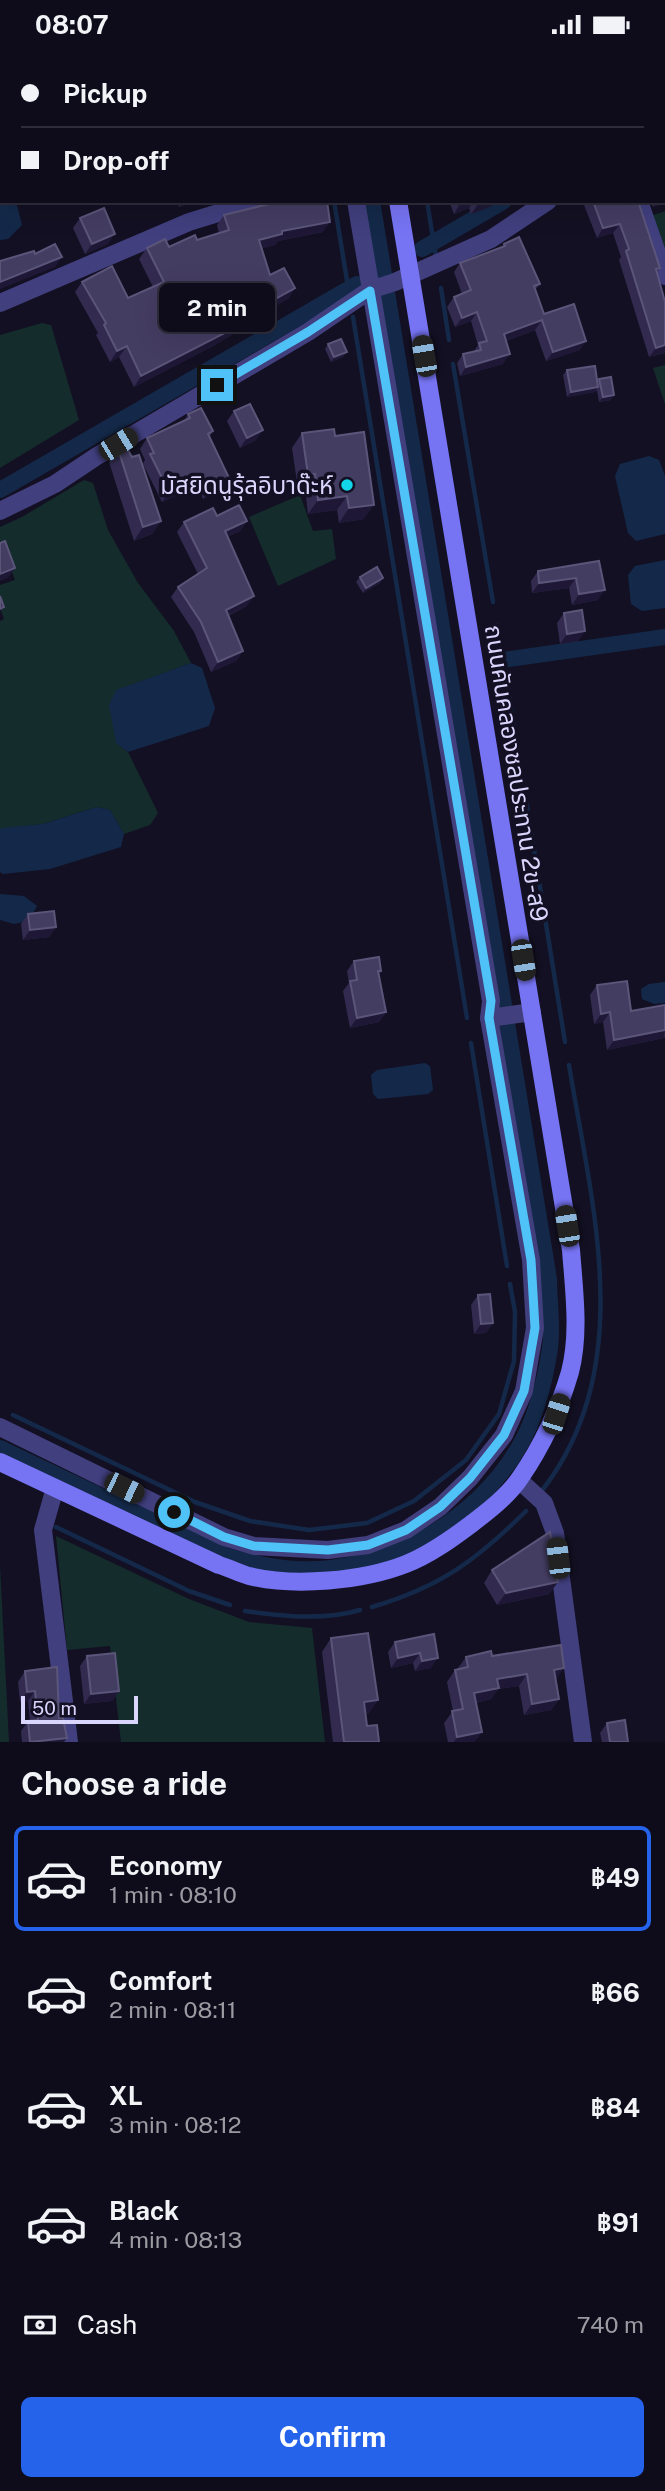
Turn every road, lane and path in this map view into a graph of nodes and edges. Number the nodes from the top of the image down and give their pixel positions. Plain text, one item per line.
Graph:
1 (250, 203) edge
2 (356, 203) edge
3 (398, 203) edge
4 (545, 203) edge
5 (640, 203) edge
6 (665, 276) edge
7 (403, 279) junction
8 (373, 289) junction
9 (0, 303) edge
10 (0, 511) edge
11 (527, 1012) junction
12 (493, 1017) junction
13 (0, 1427) edge
14 (0, 1462) edge
15 (519, 1481) junction
16 (55, 1488) junction
17 (69, 1742) edge
18 (583, 1742) edge

1 - 9 street
2 - 8 street
3 - 7 street, ถนนคันคลองชลประทาน 2ข-ส9
4 - 7 street
5 - 6 street
7 - 8 street
7 - 11 street, ถนนคันคลองชลประทาน 2ข-ส9
8 - 10 street
8 - 12 street
11 - 12 street
11 - 15 street, ถนนคันคลองชลประทาน 2ข-ส9
12 - 13 street
14 - 16 street, ถนนคันคลองชลประทาน 2ข-ส9
15 - 16 street, ถนนคันคลองชลประทาน 2ข-ส9
15 - 18 street
16 - 17 street

